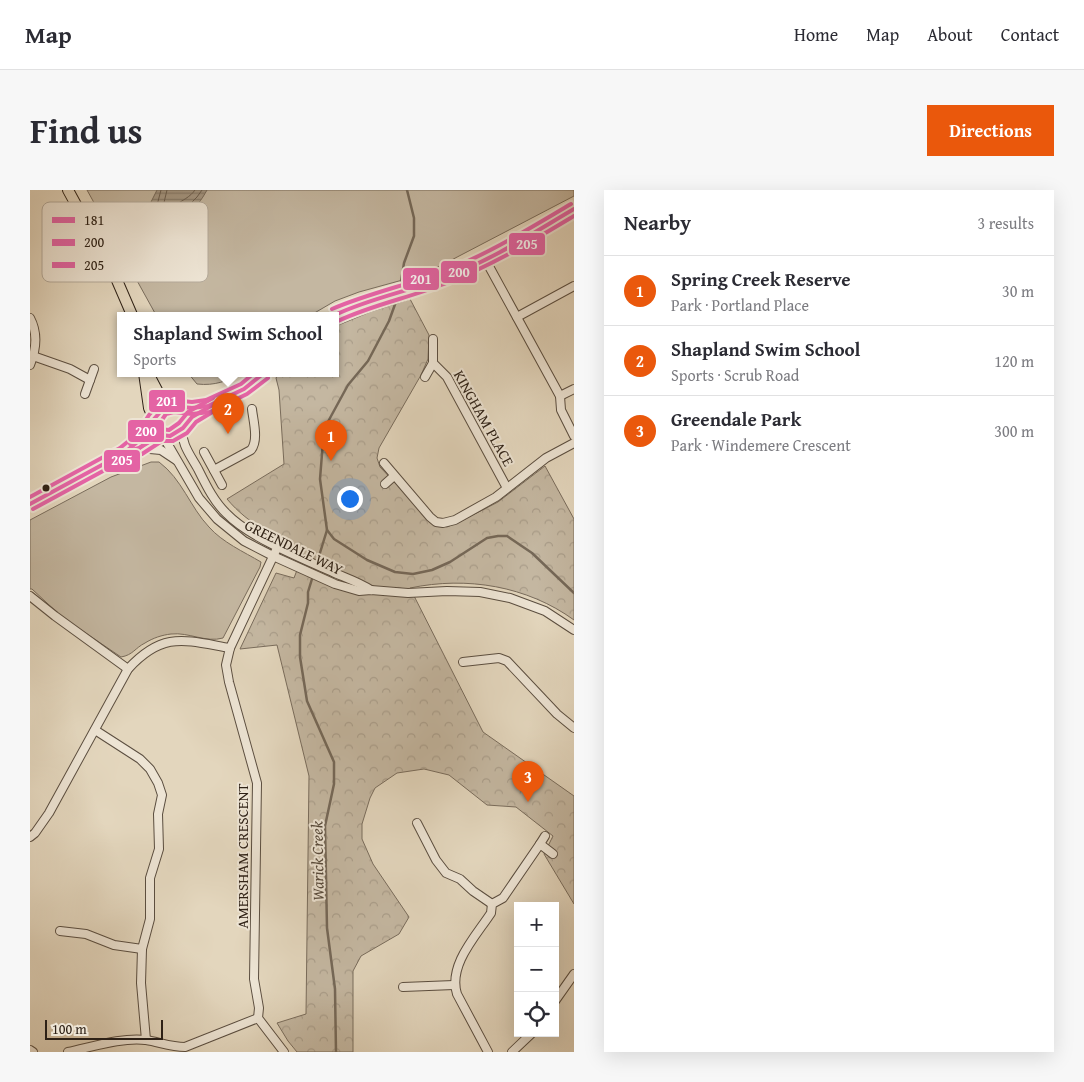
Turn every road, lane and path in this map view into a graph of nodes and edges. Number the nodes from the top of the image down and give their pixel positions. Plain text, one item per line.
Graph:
1 (68, 190) edge
2 (75, 202) edge
3 (574, 209) edge
4 (485, 259) junction
5 (118, 282) edge
6 (574, 286) edge
7 (131, 312) edge
8 (339, 313) edge
9 (517, 317) junction
10 (30, 318) edge
11 (433, 339) dead end
12 (33, 356) junction
13 (433, 363) junction
14 (30, 365) edge
15 (94, 369) dead end
16 (145, 377) edge
17 (150, 377) edge
18 (259, 377) edge
19 (425, 377) dead end
20 (90, 380) junction
21 (574, 389) edge
22 (85, 394) dead end
23 (560, 396) junction
24 (176, 406) junction
25 (208, 406) junction
26 (252, 409) dead end
27 (154, 420) junction
28 (185, 425) junction
29 (162, 436) junction
30 (574, 436) edge
31 (574, 443) edge
32 (139, 448) junction
33 (204, 452) dead end
34 (124, 453) junction
35 (180, 463) junction
36 (384, 463) dead end
37 (214, 470) junction
38 (394, 476) junction
39 (385, 484) dead end
40 (222, 485) dead end
41 (507, 488) junction
42 (30, 504) edge
43 (278, 546) junction
44 (273, 556) junction
45 (371, 590) junction
46 (30, 596) edge
47 (574, 630) edge
48 (230, 648) junction
49 (463, 662) dead end
50 (128, 669) junction
51 (574, 728) edge
52 (95, 730) junction
53 (417, 823) dead end
54 (32, 832) edge
55 (545, 836) dead end
56 (540, 844) junction
57 (553, 854) dead end
58 (492, 904) junction
59 (60, 931) dead end
60 (142, 949) junction
61 (574, 974) edge
62 (454, 985) junction
63 (403, 987) dead end
64 (559, 995) edge
65 (258, 1018) junction
66 (528, 1037) edge
67 (146, 1040) junction
68 (68, 1052) edge
69 (284, 1052) edge
70 (488, 1052) edge
71 (512, 1052) edge

1 - 2 main road
3 - 4 main road
4 - 8 main road
4 - 9 street
5 - 7 main road
6 - 9 street
9 - 23 street
10 - 12 street
11 - 13 street, KINGHAM PLACE
12 - 14 street
12 - 20 street
13 - 19 street, KINGHAM PLACE
13 - 41 street, KINGHAM PLACE
15 - 20 street
16 - 27 main road
17 - 24 main road
18 - 25 main road
20 - 22 street
21 - 23 street
23 - 30 street
24 - 25 main road
24 - 27 main road
24 - 28 main road
25 - 28 main road
26 - 37 street
27 - 29 main road
27 - 34 street
28 - 29 main road
28 - 43 street, GREENDALE WAY
29 - 32 street
29 - 35 street, GREENDALE WAY
31 - 41 street
32 - 34 street
32 - 35 street
33 - 37 street
34 - 42 street
35 - 44 street, GREENDALE WAY
36 - 38 street
37 - 40 street
38 - 39 street
38 - 41 street
43 - 44 street, AMERSHAM CRESCENT
43 - 45 street, GREENDALE WAY
44 - 45 street, GREENDALE WAY
44 - 48 street, AMERSHAM CRESCENT
45 - 47 street, GREENDALE WAY
46 - 50 street
48 - 50 street
48 - 65 street, AMERSHAM CRESCENT
49 - 51 street
50 - 52 street
52 - 54 street
52 - 60 street
53 - 58 street
55 - 56 street
56 - 57 street
56 - 58 street
58 - 62 street
59 - 60 street
60 - 67 street
61 - 64 street
62 - 63 street
62 - 70 street
65 - 67 street
65 - 69 street
66 - 71 street
67 - 68 street

